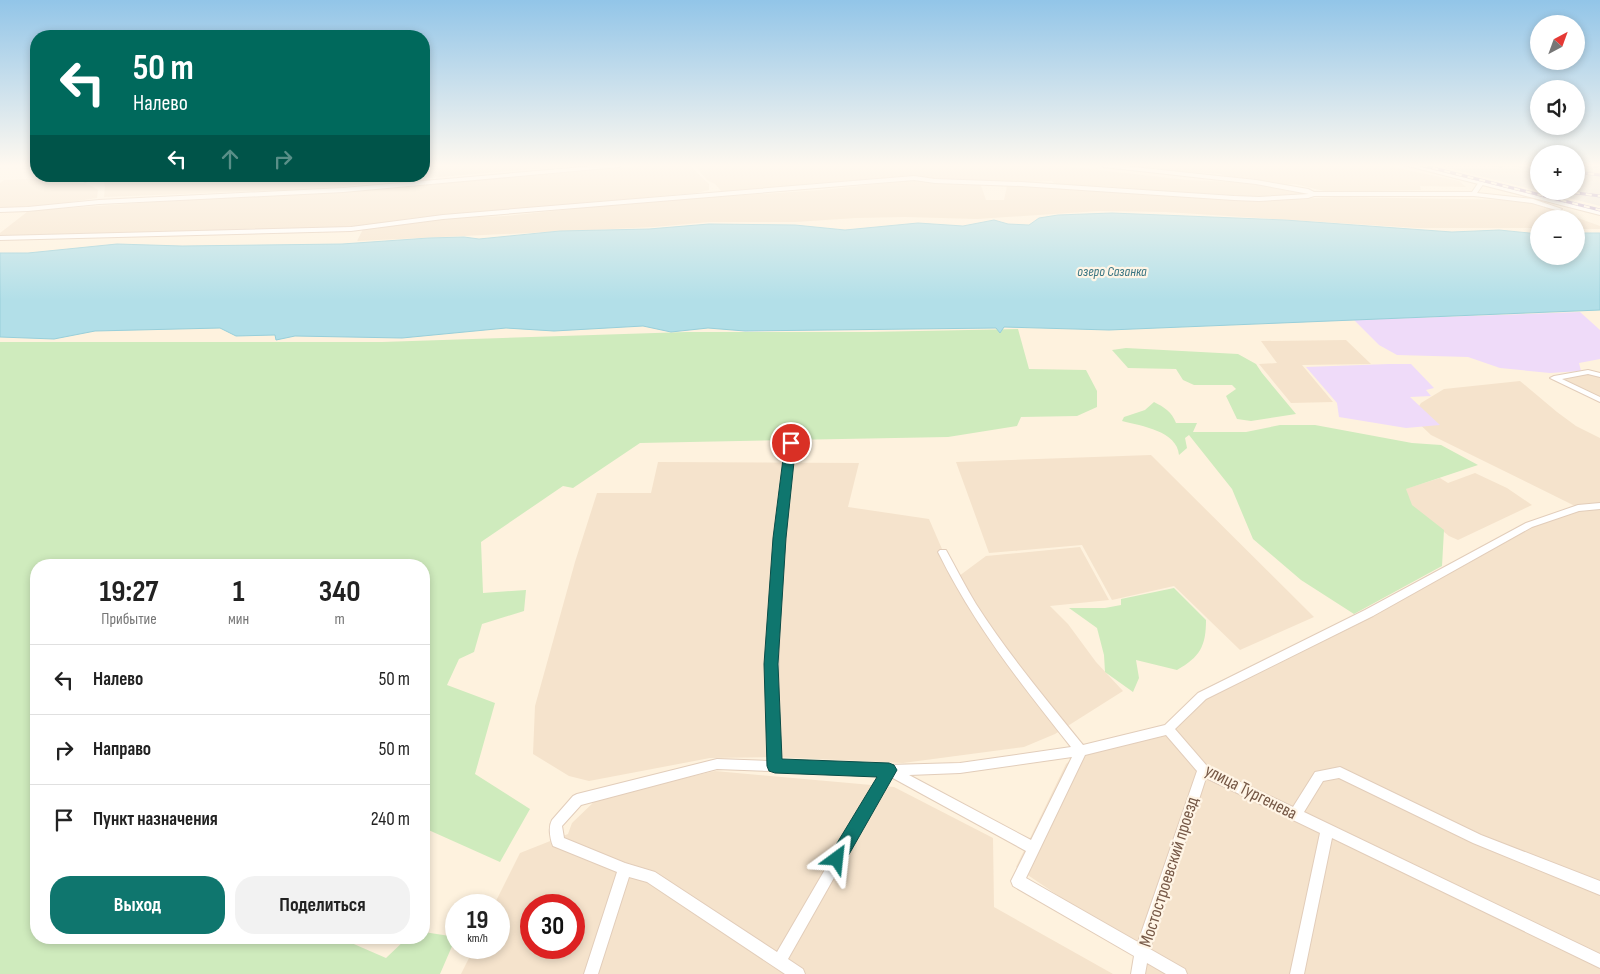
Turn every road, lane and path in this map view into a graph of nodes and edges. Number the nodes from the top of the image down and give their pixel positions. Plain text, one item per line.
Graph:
1 (521, 210) edge
2 (0, 238) edge
3 (1600, 375) edge
4 (1600, 400) edge
5 (791, 443) dead end
6 (1600, 506) edge
7 (943, 552) dead end
8 (1168, 729) junction
9 (1081, 751) junction
10 (775, 766) junction
11 (889, 770) junction
12 (1202, 770) junction
13 (1295, 815) junction
14 (1327, 830) junction
15 (1034, 848) junction
16 (625, 869) junction
17 (1600, 888) edge
18 (1142, 952) junction
19 (1600, 961) edge
20 (780, 962) junction
21 (591, 974) edge
22 (798, 974) edge
23 (1138, 974) edge
24 (1180, 974) edge
25 (1297, 974) edge

1 - 2 street
3 - 4 street
5 - 10 street
6 - 8 street
7 - 9 street
8 - 9 street
8 - 12 street, улица Тургенева
9 - 11 street
9 - 15 street
10 - 11 street
10 - 16 street
11 - 15 street
11 - 20 street
12 - 13 street, улица Тургенева
12 - 18 street, Мостостроевский проезд
13 - 14 street, улица Тургенева
13 - 17 street
14 - 19 street, улица Тургенева
14 - 25 street
15 - 18 street
16 - 20 street
16 - 21 street
18 - 23 street, Мостостроевский проезд
18 - 24 street
20 - 22 street

